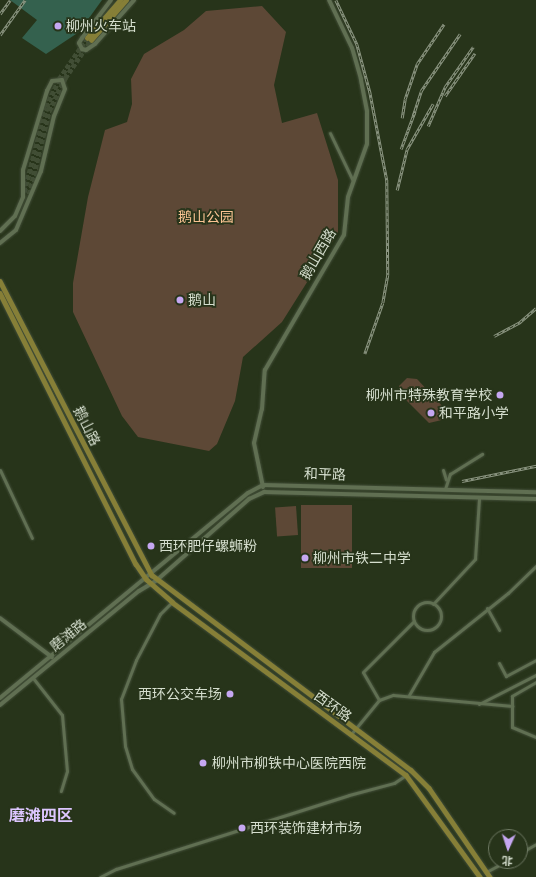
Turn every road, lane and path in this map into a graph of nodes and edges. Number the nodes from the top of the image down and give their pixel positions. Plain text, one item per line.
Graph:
1 (111, 0) edge
2 (120, 0) edge
3 (126, 0) edge
4 (134, 0) edge
5 (330, 0) edge
6 (330, 133) dead end
7 (353, 181) junction
8 (0, 231) edge
9 (0, 243) edge
10 (0, 281) edge
11 (0, 293) edge
12 (482, 454) dead end
13 (0, 470) edge
14 (443, 470) dead end
15 (446, 480) junction
16 (262, 486) junction
17 (445, 489) junction
18 (264, 492) junction
19 (536, 492) edge
20 (479, 498) junction
21 (536, 499) edge
22 (32, 538) dead end
23 (536, 566) edge
24 (152, 575) junction
25 (146, 579) junction
26 (157, 580) junction
27 (151, 584) junction
28 (172, 602) junction
29 (433, 604) junction
30 (487, 608) junction
31 (0, 618) edge
32 (414, 621) junction
33 (499, 630) dead end
34 (52, 656) junction
35 (56, 659) junction
36 (536, 660) edge
37 (499, 663) dead end
38 (536, 675) edge
39 (32, 678) junction
40 (536, 682) edge
41 (408, 695) junction
42 (0, 698) edge
43 (379, 700) junction
44 (479, 704) junction
45 (0, 705) edge
46 (512, 706) junction
47 (357, 727) junction
48 (352, 733) junction
49 (536, 737) edge
50 (406, 775) junction
51 (61, 790) dead end
52 (174, 813) dead end
53 (496, 869) edge
54 (488, 875) edge
55 (100, 877) edge
56 (480, 877) edge

1 - 4 street
2 - 3 main road
5 - 7 street, 鹅山西路
6 - 7 street
7 - 16 street, 鹅山西路
8 - 9 street
10 - 24 main road, 鹅山路
11 - 25 main road, 鹅山路
12 - 15 street
13 - 22 street
14 - 15 street
15 - 17 street
16 - 17 street, 和平路
16 - 18 street, 鹅山西路
16 - 24 street
17 - 19 street, 和平路
18 - 20 street, 和平路
18 - 26 street, 和平路
20 - 21 street, 和平路
20 - 29 street
23 - 30 street
24 - 25 street
24 - 26 main road, 鹅山路
25 - 27 main road, 西环路
25 - 34 street, 磨滩路
26 - 27 street, 和平路
26 - 47 main road, 西环路
27 - 28 main road, 西环路
27 - 35 street, 磨滩路
28 - 48 main road, 西环路
28 - 52 street
29 - 32 street
29 - 32 street
30 - 33 street
30 - 41 street
31 - 34 street
32 - 43 street
34 - 35 street
34 - 42 street, 磨滩路
35 - 39 street, 磨滩路
36 - 37 street
38 - 44 street
39 - 45 street, 磨滩路
39 - 51 street
40 - 46 street
41 - 43 street
41 - 44 street
43 - 47 street
44 - 46 street
46 - 49 street
47 - 48 street
47 - 54 main road, 西环路
48 - 50 main road, 西环路
50 - 55 street
50 - 56 main road, 西环路
53 - 54 street

